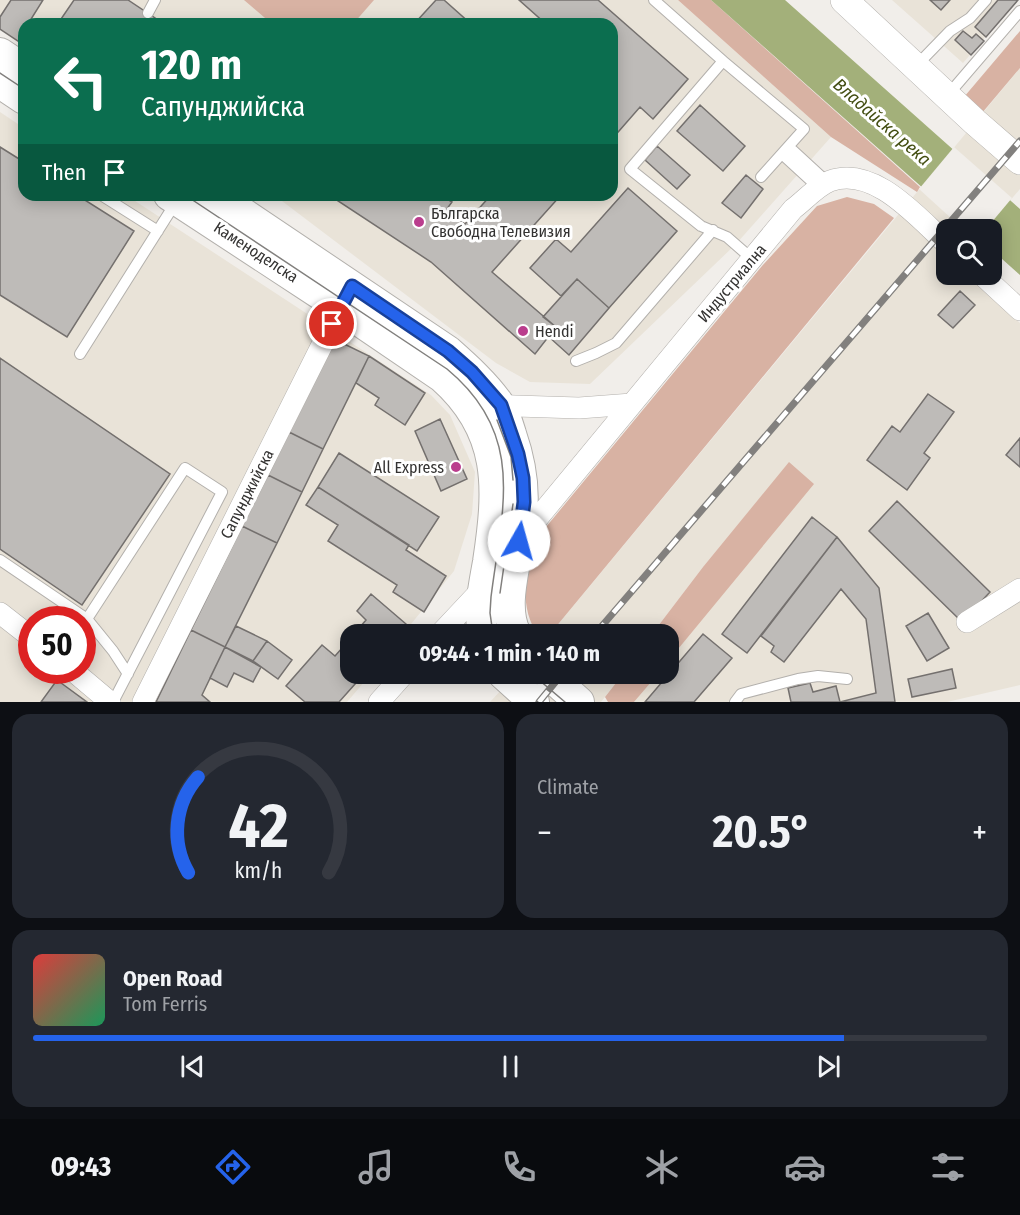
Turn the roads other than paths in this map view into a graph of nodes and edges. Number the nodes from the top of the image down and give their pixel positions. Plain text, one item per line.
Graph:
1 (155, 0) edge
2 (654, 0) edge
3 (844, 0) edge
4 (986, 0) edge
5 (1020, 11) edge
6 (148, 13) dead end
7 (0, 53) edge
8 (723, 61) junction
9 (18, 65) edge
10 (915, 67) junction
11 (0, 83) edge
12 (18, 95) edge
13 (947, 96) junction
14 (785, 150) junction
15 (1020, 161) edge
16 (761, 177) dead end
17 (830, 182) junction
18 (110, 201) edge
19 (173, 201) edge
20 (182, 201) edge
21 (224, 201) edge
22 (713, 230) junction
23 (158, 231) junction
24 (936, 234) edge
25 (751, 258) junction
26 (993, 285) edge
27 (346, 297) junction
28 (1020, 310) edge
29 (80, 354) dead end
30 (576, 361) dead end
31 (466, 403) junction
32 (632, 404) junction
33 (501, 405) junction
34 (519, 541) junction
35 (0, 560) edge
36 (484, 587) junction
37 (1020, 589) edge
38 (68, 606) edge
39 (95, 606) edge
40 (0, 613) edge
41 (967, 622) dead end
42 (449, 624) edge
43 (481, 624) edge
44 (513, 624) edge
45 (18, 627) edge
46 (96, 630) edge
47 (128, 674) junction
48 (847, 679) dead end
49 (90, 684) edge
50 (395, 684) edge
51 (514, 684) edge
52 (559, 684) edge
53 (112, 702) edge
54 (143, 702) edge
55 (379, 702) edge
56 (534, 702) edge
57 (579, 702) edge
58 (735, 702) edge

1 - 6 lane
2 - 8 lane
3 - 10 street
4 - 10 lane
5 - 13 lane
7 - 9 main road
8 - 14 lane
8 - 22 lane
10 - 13 street
11 - 12 main road
13 - 15 street
14 - 16 lane
14 - 17 lane
17 - 24 street
17 - 25 street, Индустриална
18 - 23 lane
19 - 23 lane
20 - 27 main road, Каменоделска
21 - 27 main road, Каменоделска
22 - 25 lane
22 - 30 lane
23 - 29 lane
25 - 32 street, Индустриална
26 - 28 street
27 - 31 main road, Каменоделска
27 - 33 main road, Каменоделска
27 - 54 street, Сапунджийска
31 - 33 street
31 - 36 main road, Каменоделска
32 - 33 street
32 - 34 street, Индустриална
33 - 34 main road, Каменоделска
34 - 36 street, Индустриална
34 - 44 main road, Каменоделска
35 - 38 lane
36 - 42 street, Индустриална
36 - 43 main road, Каменоделска
37 - 41 street
39 - 47 lane
40 - 45 street
46 - 47 lane
47 - 53 lane
48 - 58 lane
49 - 53 street
50 - 55 street
51 - 56 main road
52 - 57 main road

